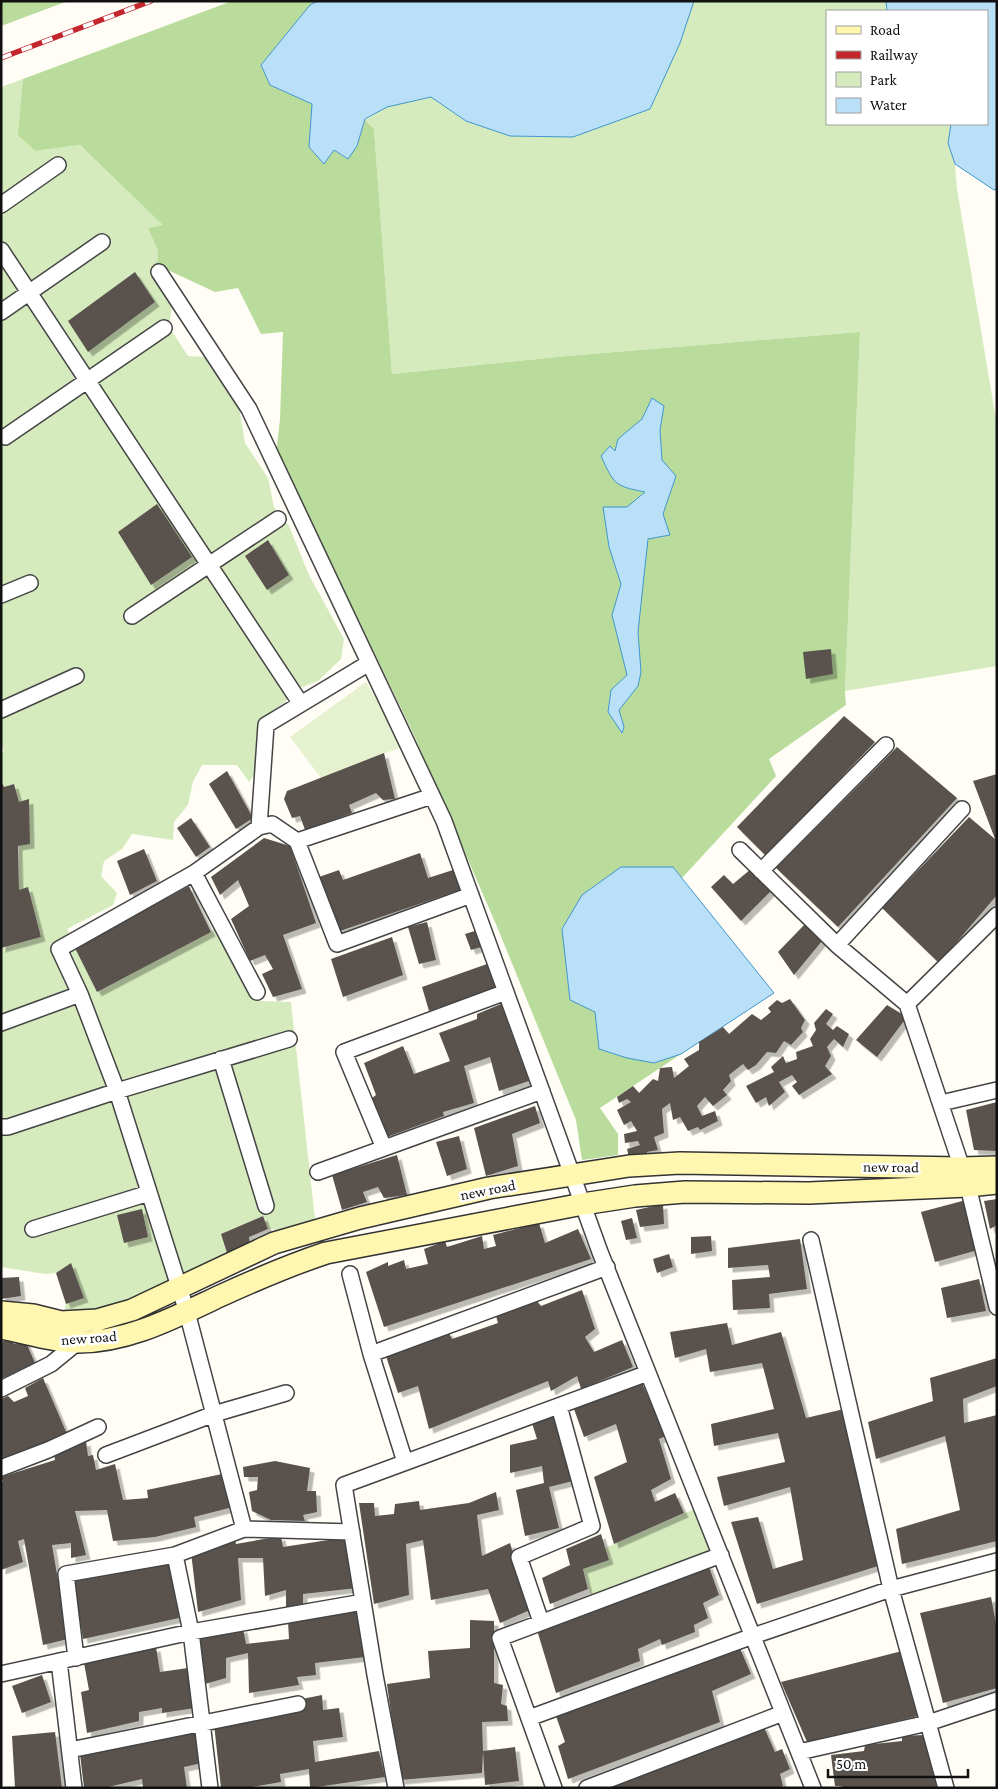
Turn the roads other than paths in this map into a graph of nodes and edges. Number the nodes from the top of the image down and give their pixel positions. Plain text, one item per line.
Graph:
1 (58, 165) dead end
2 (1, 205) edge
3 (102, 242) dead end
4 (1, 250) edge
5 (159, 272) dead end
6 (30, 292) junction
7 (1, 312) edge
8 (164, 328) dead end
9 (88, 381) junction
10 (6, 437) dead end
11 (278, 518) dead end
12 (209, 565) junction
13 (30, 583) dead end
14 (1, 595) edge
15 (132, 616) dead end
16 (369, 663) junction
17 (76, 676) dead end
18 (301, 704) junction
19 (1, 710) edge
20 (886, 745) dead end
21 (432, 796) junction
22 (962, 809) dead end
23 (259, 827) junction
24 (298, 841) junction
25 (740, 850) dead end
26 (761, 871) junction
27 (194, 873) junction
28 (471, 895) junction
29 (997, 915) edge
30 (836, 946) junction
31 (257, 992) dead end
32 (506, 992) junction
33 (80, 994) junction
34 (907, 1004) junction
35 (1, 1023) edge
36 (289, 1039) dead end
37 (221, 1059) junction
38 (997, 1090) edge
39 (116, 1091) junction
40 (542, 1091) junction
41 (941, 1103) junction
42 (1, 1127) edge
43 (384, 1148) junction
44 (997, 1167) edge
45 (318, 1172) dead end
46 (573, 1176) junction
47 (965, 1177) junction
48 (997, 1182) edge
49 (149, 1193) junction
50 (583, 1204) junction
51 (266, 1206) dead end
52 (34, 1229) dead end
53 (811, 1240) dead end
54 (606, 1267) junction
55 (350, 1274) dead end
56 (179, 1289) junction
57 (997, 1307) edge
58 (1, 1312) edge
59 (187, 1312) junction
60 (79, 1321) junction
61 (1, 1328) edge
62 (78, 1342) junction
63 (371, 1354) junction
64 (648, 1373) junction
65 (1, 1389) edge
66 (286, 1393) dead end
67 (559, 1406) junction
68 (214, 1414) junction
69 (98, 1427) dead end
70 (106, 1454) dead end
71 (405, 1462) junction
72 (1, 1468) edge
73 (244, 1529) junction
74 (352, 1532) junction
75 (175, 1555) junction
76 (721, 1555) junction
77 (997, 1561) edge
78 (891, 1589) junction
79 (363, 1602) junction
80 (541, 1622) junction
81 (191, 1632) junction
82 (753, 1636) junction
83 (76, 1658) junction
84 (59, 1661) junction
85 (1, 1674) edge
86 (997, 1700) edge
87 (298, 1704) dead end
88 (783, 1713) junction
89 (529, 1718) junction
90 (202, 1722) junction
91 (928, 1723) junction
92 (70, 1750) junction
93 (799, 1752) junction
94 (74, 1788) edge
95 (210, 1788) edge
96 (396, 1788) edge
97 (554, 1788) edge
98 (587, 1788) edge
99 (813, 1788) edge
100 (946, 1788) edge

1 - 2 street
3 - 6 street
4 - 6 street
5 - 16 street
6 - 7 street
6 - 9 street
8 - 9 street
9 - 10 street
9 - 12 street
11 - 12 street
12 - 15 street
12 - 18 street
13 - 14 street
16 - 18 street
16 - 21 street
17 - 19 street
18 - 23 street
20 - 26 street
21 - 24 street
21 - 28 street
22 - 30 street
23 - 24 street
23 - 27 street
24 - 28 street
25 - 26 street
26 - 30 street
27 - 31 street
27 - 33 street
28 - 32 street
29 - 34 street
30 - 34 street
32 - 40 street
32 - 43 street
33 - 35 street
33 - 39 street
34 - 41 street
36 - 37 street
37 - 39 street
37 - 51 street
38 - 41 street
39 - 42 street
39 - 49 street
40 - 43 street
40 - 46 street
41 - 47 street
43 - 45 street
44 - 47 main road, new road
46 - 47 main road, new road
46 - 50 street
46 - 56 main road, new road
47 - 48 main road, new road
47 - 50 main road, new road
47 - 57 street
49 - 52 street
49 - 56 street
50 - 54 street
50 - 59 main road, new road
53 - 78 street
54 - 63 street
54 - 64 street
55 - 63 street
56 - 59 street
56 - 60 main road, new road
58 - 60 main road, new road
59 - 62 main road, new road
59 - 68 street
60 - 62 street
61 - 62 main road, new road
62 - 65 street
63 - 71 street
64 - 67 street
64 - 76 street
66 - 68 street
67 - 71 street
67 - 80 street
68 - 70 street
68 - 73 street
69 - 72 street
71 - 74 street
73 - 74 street
73 - 75 street
74 - 79 street
75 - 81 street
75 - 83 street
76 - 80 street
76 - 82 street
77 - 78 street
78 - 82 street
78 - 91 street
79 - 81 street
79 - 96 street
80 - 89 street
81 - 83 street
81 - 90 street
82 - 88 street
82 - 89 street
83 - 84 street
84 - 85 street
84 - 92 street
86 - 91 street
87 - 90 street
88 - 93 street
88 - 98 street
89 - 97 street
90 - 92 street
90 - 95 street
91 - 93 street
91 - 100 street
92 - 94 street
93 - 99 street

